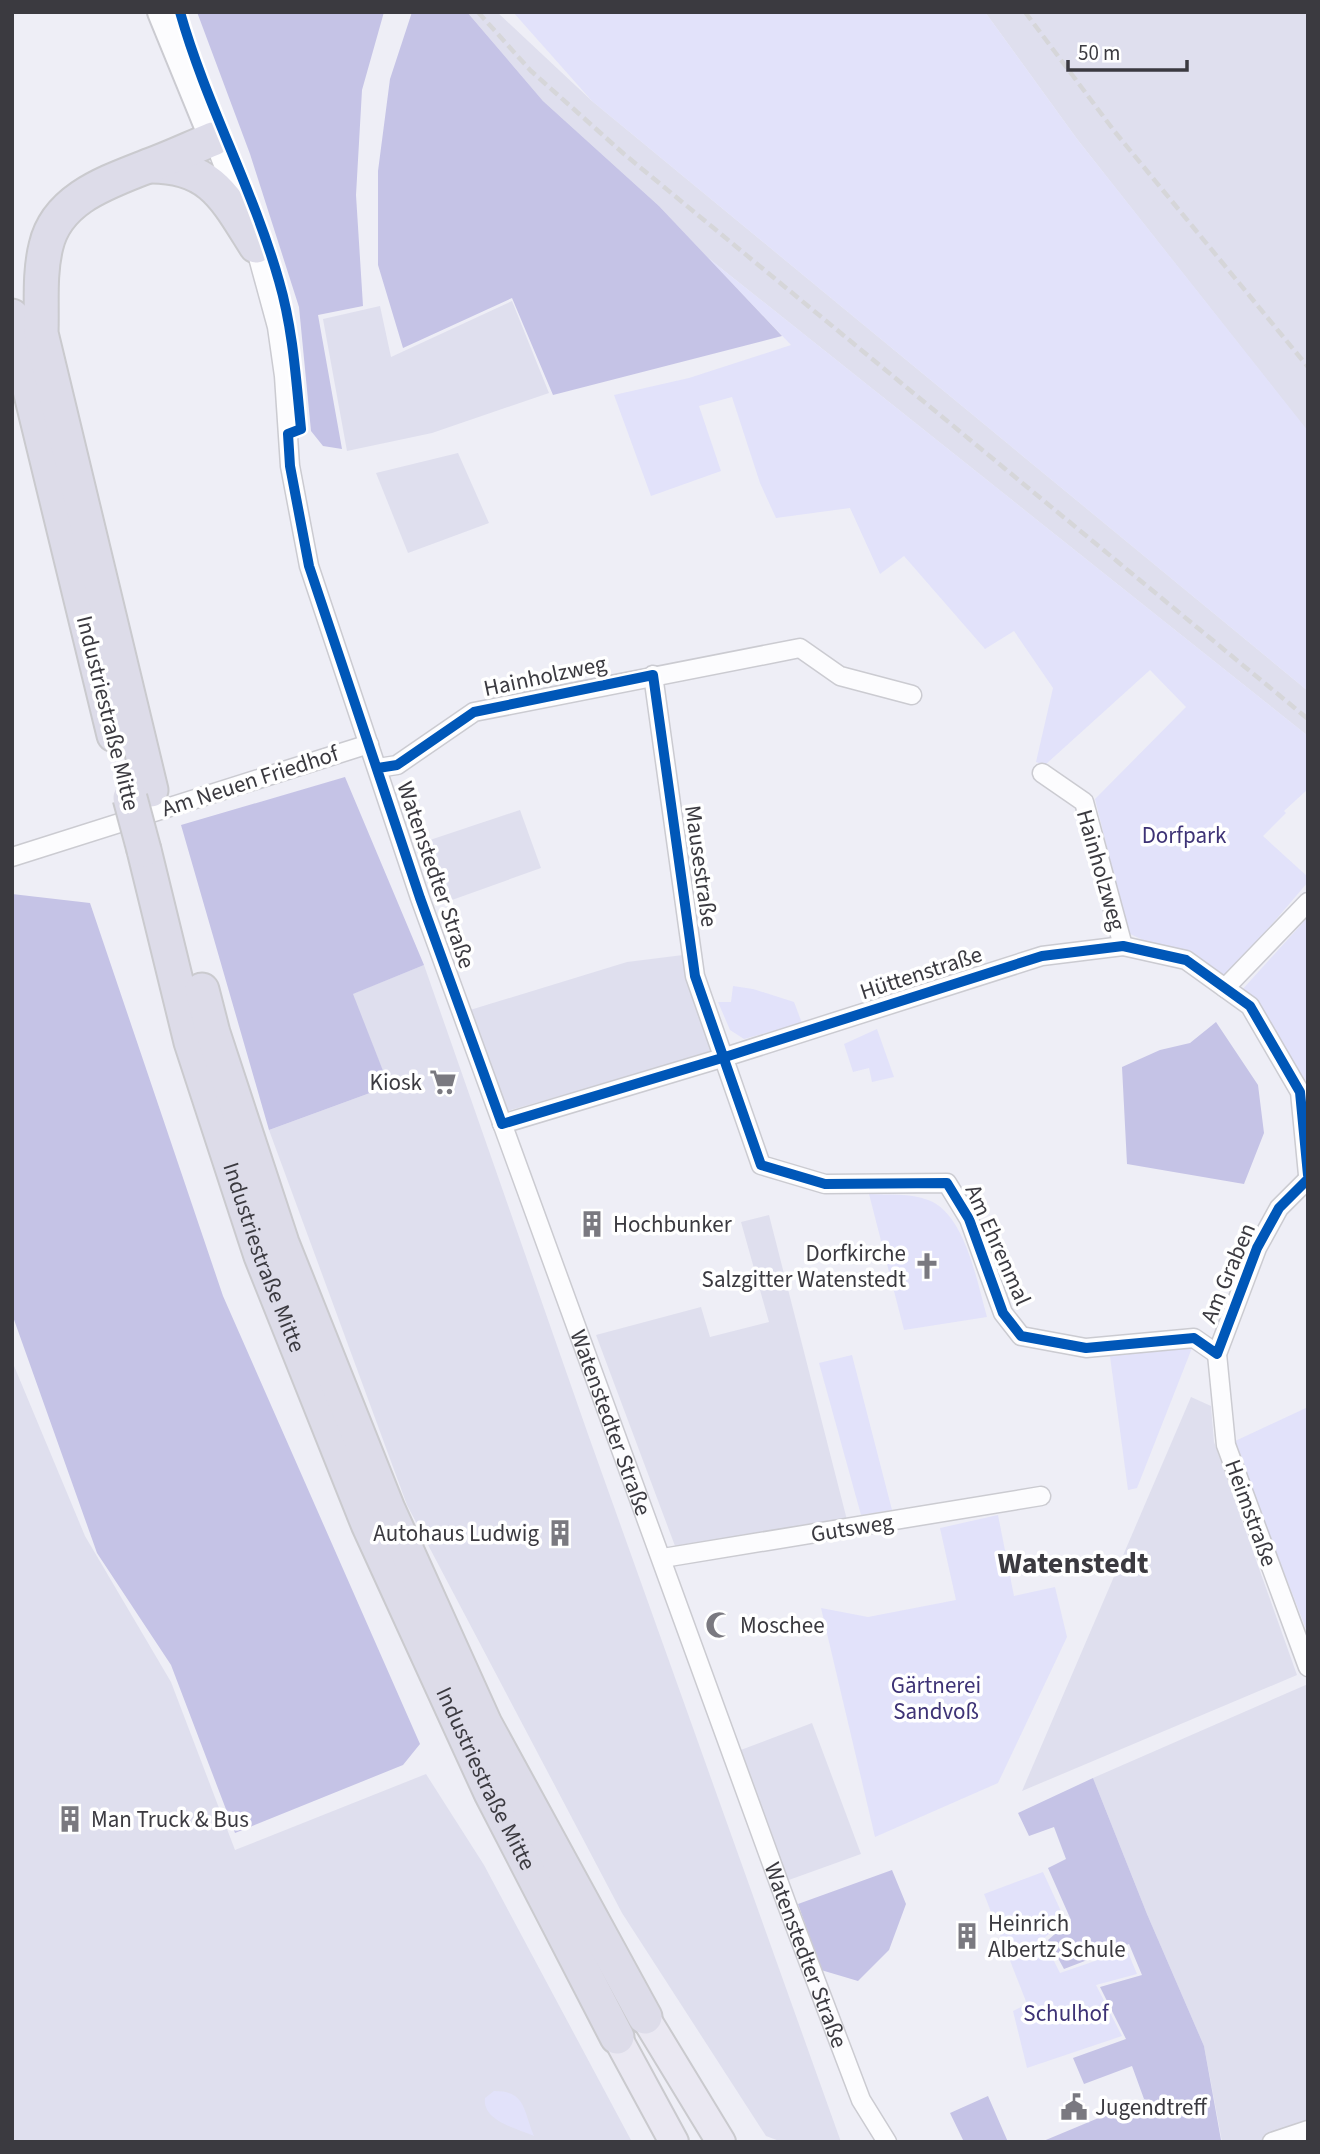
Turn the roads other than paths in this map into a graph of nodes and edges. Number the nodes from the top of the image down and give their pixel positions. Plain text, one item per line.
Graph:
1 (161, 12) edge
2 (213, 139) junction
3 (148, 166) junction
4 (256, 246) junction
5 (12, 316) edge
6 (653, 675) junction
7 (912, 695) dead end
8 (369, 744) junction
9 (378, 768) junction
10 (1042, 773) dead end
11 (141, 794) junction
12 (154, 845) junction
13 (12, 857) edge
14 (1308, 902) edge
15 (1123, 946) junction
16 (1225, 988) junction
17 (722, 1058) junction
18 (1304, 1091) edge
19 (502, 1124) junction
20 (1308, 1177) edge
21 (1217, 1354) junction
22 (1041, 1496) dead end
23 (663, 1558) junction
24 (1308, 1667) edge
25 (645, 2017) joint
26 (617, 2037) joint
27 (1308, 2130) edge
28 (674, 2142) edge
29 (721, 2142) edge
30 (887, 2142) edge
31 (1272, 2142) edge

1 - 2 main road, Watenstedter Straße
2 - 3 highway, Industriestraße Mitte
2 - 4 street, Watenstedter Straße
3 - 4 highway
3 - 11 highway, Industriestraße Mitte
4 - 8 street, Watenstedter Straße
5 - 11 highway, Industriestraße Mitte
6 - 7 street, Hainholzweg
6 - 9 street, Hainholzweg
6 - 17 street, Mausestraße
8 - 9 street, Watenstedter Straße
8 - 13 street, Am Neuen Friedhof
9 - 19 street, Watenstedter Straße
10 - 15 street, Hainholzweg
11 - 12 highway, Industriestraße Mitte, bridge
12 - 25 highway, Industriestraße Mitte
12 - 26 highway, Industriestraße Mitte
14 - 16 street
15 - 16 street, Hüttenstraße
15 - 17 street, Hüttenstraße
16 - 18 street, Hüttenstraße
17 - 19 street, Hüttenstraße
17 - 21 street, Am Ehrenmal
18 - 20 street, Hüttenstraße
19 - 23 street, Watenstedter Straße
20 - 21 street, Am Graben
21 - 24 street, Heimstraße
22 - 23 street, Gutsweg
23 - 30 street, Watenstedter Straße
25 - 29 main road, Industriestraße Mitte
26 - 28 main road, Industriestraße Mitte
27 - 31 street

